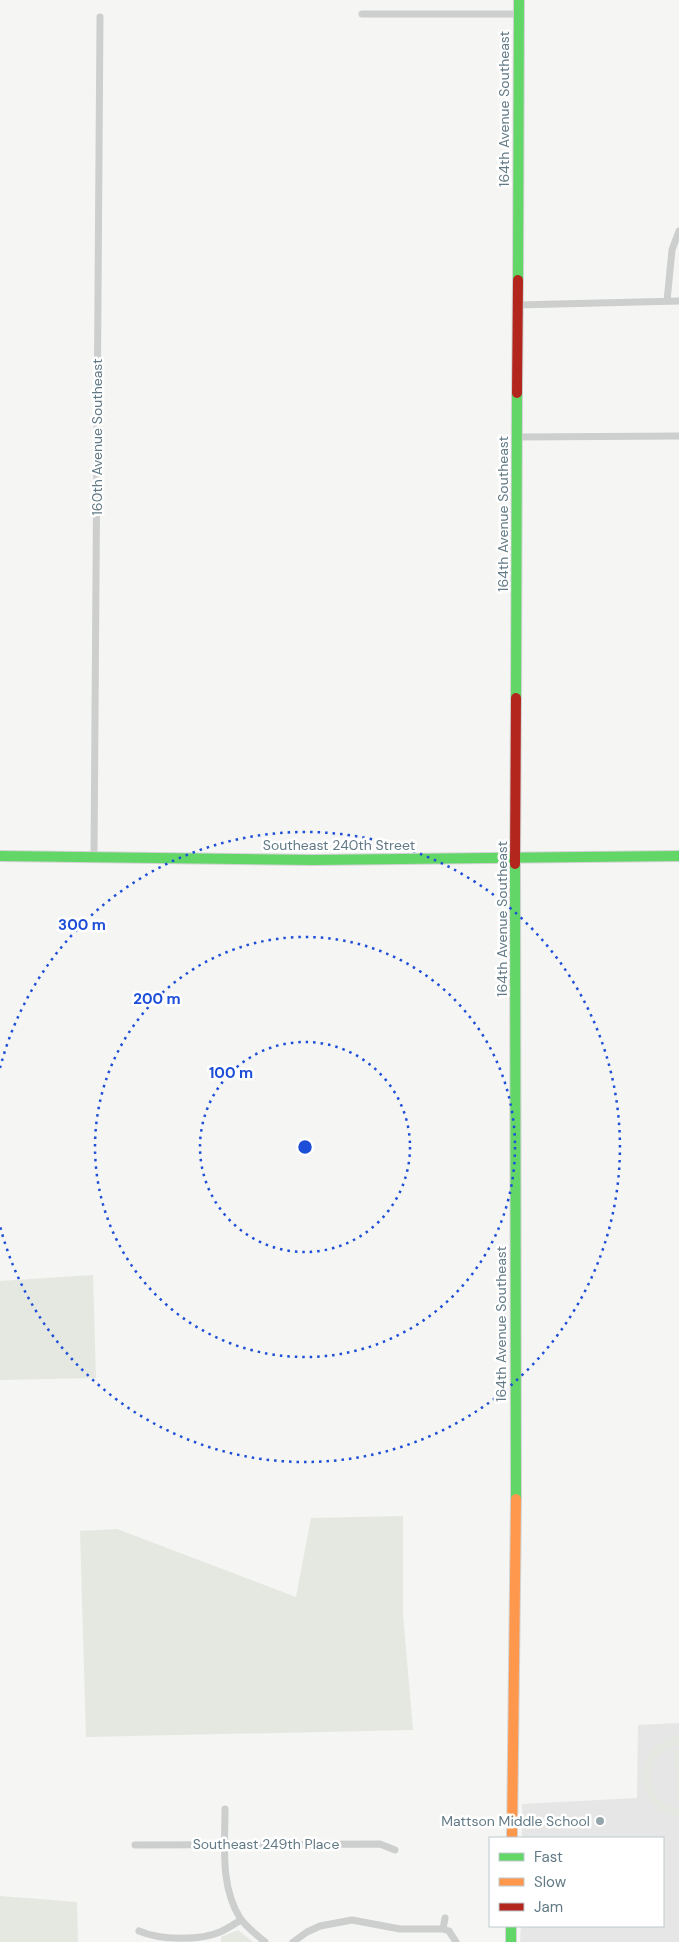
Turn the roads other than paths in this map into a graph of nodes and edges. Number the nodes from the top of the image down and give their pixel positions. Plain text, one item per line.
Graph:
1 (519, 0) edge
2 (362, 14) dead end
3 (519, 14) junction
4 (100, 17) dead end
5 (679, 231) edge
6 (667, 301) junction
7 (679, 301) edge
8 (517, 305) junction
9 (679, 436) edge
10 (517, 437) junction
11 (0, 856) edge
12 (679, 856) edge
13 (94, 857) junction
14 (516, 857) junction
15 (225, 1809) dead end
16 (512, 1837) edge
17 (225, 1844) junction
18 (135, 1846) dead end
19 (395, 1850) dead end
20 (445, 1918) dead end
21 (241, 1920) junction
22 (511, 1927) edge
23 (443, 1929) junction
24 (139, 1931) dead end
25 (265, 1942) edge
26 (293, 1942) edge
27 (456, 1942) edge
28 (511, 1942) edge

1 - 3 street, 164th Avenue Southeast
2 - 3 street
3 - 8 street, 164th Avenue Southeast
4 - 13 street, 160th Avenue Southeast
5 - 6 street
6 - 7 street
6 - 8 street
8 - 10 street, 164th Avenue Southeast
9 - 10 street
10 - 14 street, 164th Avenue Southeast
11 - 13 street, Southeast 240th Street
12 - 14 street, Southeast 240th Street
13 - 14 street, Southeast 240th Street
14 - 16 street, 164th Avenue Southeast
15 - 17 street
17 - 18 street, Southeast 249th Place
17 - 19 street, Southeast 249th Place
17 - 21 street
20 - 23 street
21 - 24 street
21 - 25 street
22 - 28 street
23 - 26 street
23 - 27 street

